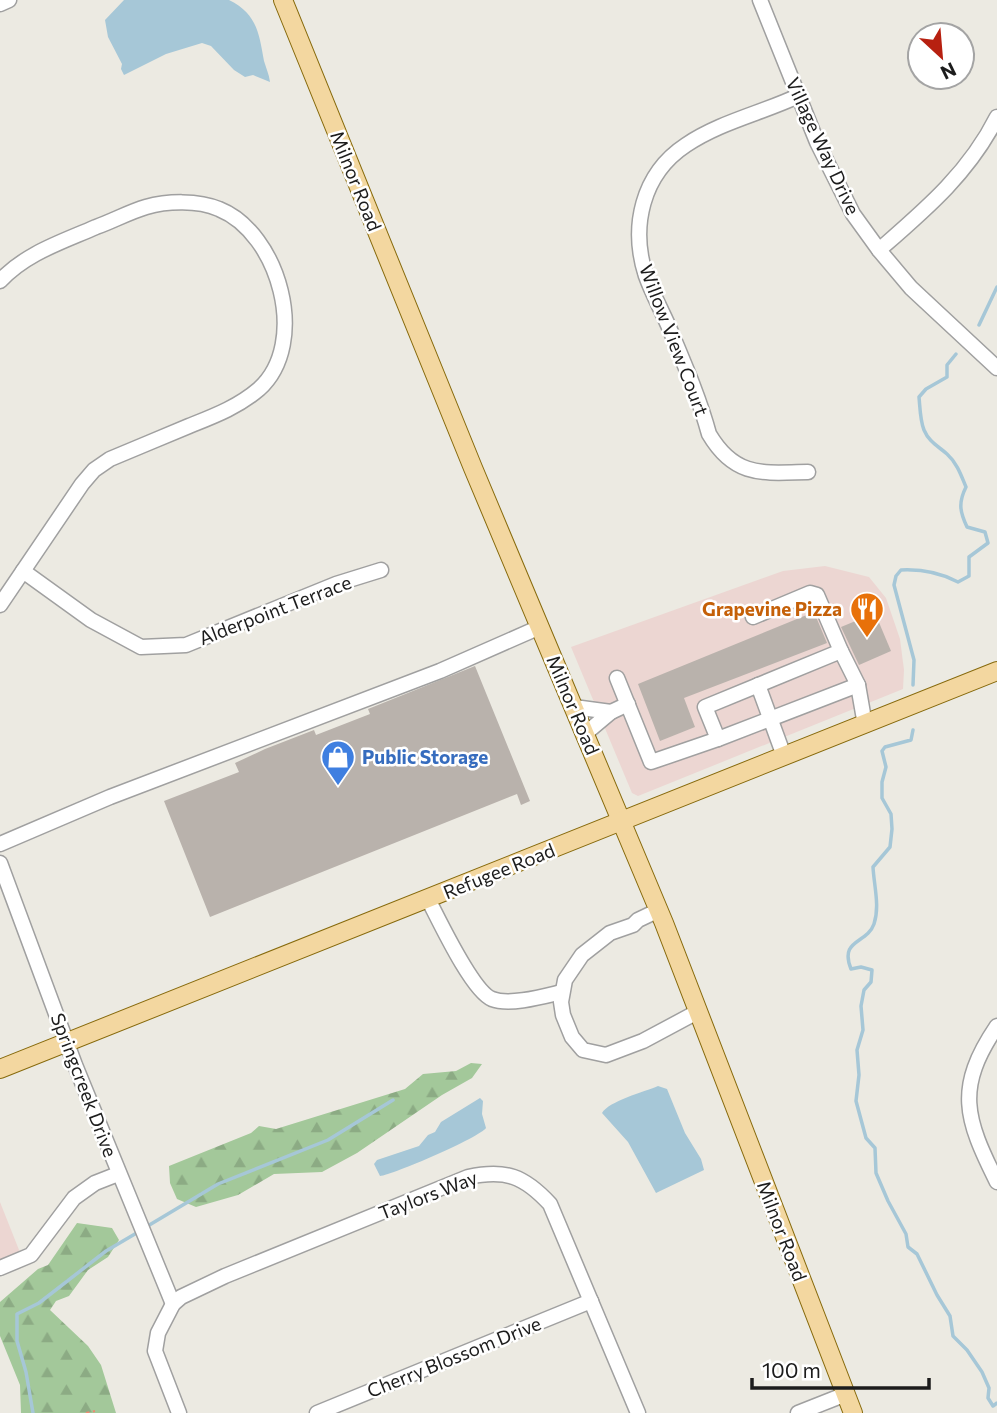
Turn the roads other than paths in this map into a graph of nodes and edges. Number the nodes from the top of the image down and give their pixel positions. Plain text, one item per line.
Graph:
1 (9, 0) edge
2 (283, 0) edge
3 (760, 0) edge
4 (0, 4) edge
5 (798, 96) junction
6 (997, 117) edge
7 (879, 250) junction
8 (0, 280) edge
9 (997, 368) edge
10 (808, 472) dead end
11 (381, 570) dead end
12 (23, 571) junction
13 (0, 605) edge
14 (752, 617) dead end
15 (540, 627) junction
16 (841, 651) junction
17 (997, 671) edge
18 (617, 677) dead end
19 (758, 685) junction
20 (858, 685) junction
21 (628, 704) junction
22 (574, 707) junction
23 (611, 712) junction
24 (771, 720) junction
25 (865, 725) junction
26 (586, 733) junction
27 (718, 739) junction
28 (784, 756) junction
29 (622, 822) junction
30 (0, 844) edge
31 (0, 863) edge
32 (428, 899) junction
33 (661, 916) junction
34 (562, 992) junction
35 (699, 1011) junction
36 (997, 1026) edge
37 (67, 1043) junction
38 (0, 1069) edge
39 (118, 1174) junction
40 (997, 1182) edge
41 (0, 1268) edge
42 (591, 1301) junction
43 (173, 1304) junction
44 (846, 1394) junction
45 (179, 1413) edge
46 (317, 1413) edge
47 (638, 1413) edge
48 (799, 1413) edge
49 (853, 1413) edge

1 - 4 street
2 - 15 main road, Milnor Road
3 - 5 street, Village Way Drive
5 - 7 street, Village Way Drive
5 - 10 street, Willow View Court
6 - 7 street
7 - 9 street, Village Way Drive
8 - 12 street
11 - 12 street, Alderpoint Terrace
12 - 13 street
14 - 16 street
15 - 22 main road, Milnor Road
15 - 30 street
16 - 19 street
16 - 20 street
17 - 25 main road, Refugee Road
18 - 21 street
19 - 24 street
19 - 27 street
20 - 24 street
20 - 25 street
21 - 23 street
21 - 27 street
22 - 23 street
22 - 26 main road, Milnor Road
23 - 26 street
24 - 27 street
24 - 28 street
25 - 28 main road, Refugee Road
26 - 29 main road, Milnor Road
28 - 29 main road, Refugee Road
29 - 32 main road, Refugee Road
29 - 33 main road, Milnor Road
31 - 37 street, Springcreek Drive
32 - 34 street
32 - 37 main road, Refugee Road
33 - 34 street
33 - 35 main road, Milnor Road
34 - 35 street
35 - 44 main road, Milnor Road
36 - 40 street
37 - 38 main road, Refugee Road
37 - 39 street, Springcreek Drive
39 - 41 street
39 - 43 street, Springcreek Drive
42 - 43 street, Taylors Way
42 - 46 street, Cherry Blossom Drive
42 - 47 street, Taylors Way
43 - 45 street
44 - 48 street
44 - 49 main road, Milnor Road

